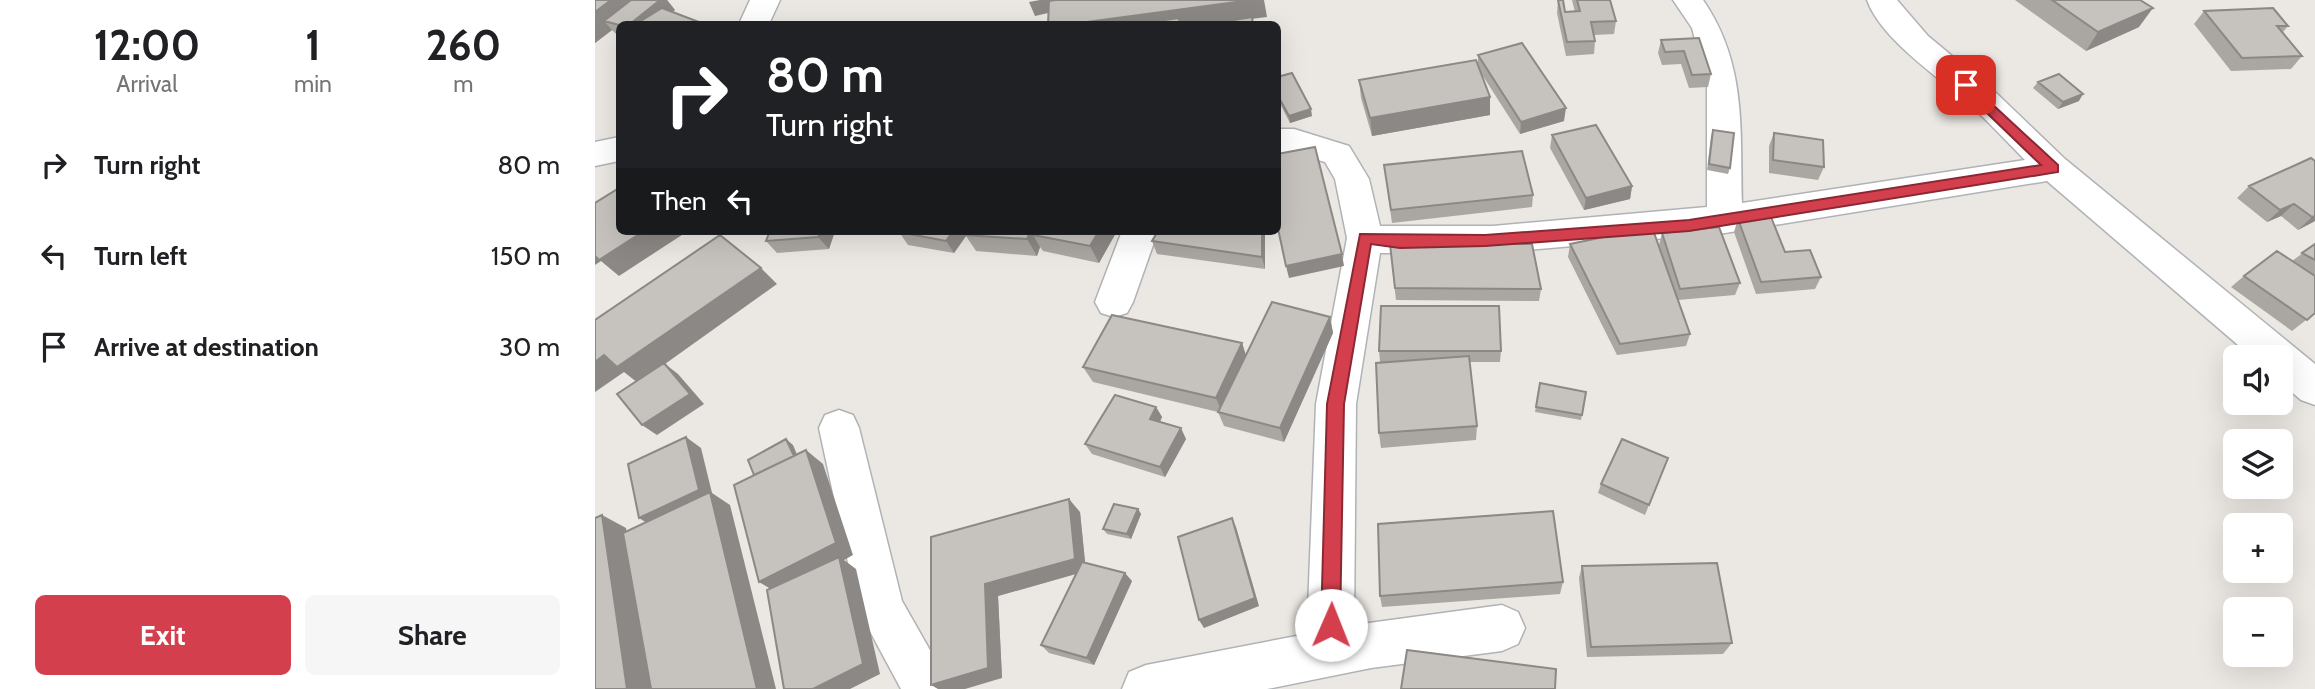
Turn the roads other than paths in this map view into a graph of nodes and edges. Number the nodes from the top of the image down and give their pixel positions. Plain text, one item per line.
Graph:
1 (765, 0) edge
2 (1688, 0) edge
3 (1882, 0) edge
4 (755, 21) edge
5 (1281, 141) edge
6 (616, 150) edge
7 (595, 154) edge
8 (2053, 168) junction
9 (1724, 220) junction
10 (1139, 235) edge
11 (1365, 238) junction
12 (1114, 302) dead end
13 (2266, 345) edge
14 (2293, 369) edge
15 (2315, 388) edge
16 (839, 428) dead end
17 (1502, 628) dead end
18 (1330, 653) junction
19 (928, 689) edge
20 (1146, 689) edge

1 - 4 street
2 - 9 street
3 - 8 street
5 - 11 street
6 - 7 street
8 - 9 street
8 - 13 street
9 - 11 street
10 - 12 street
11 - 18 street
14 - 15 street
16 - 19 street
17 - 18 street
18 - 20 street

